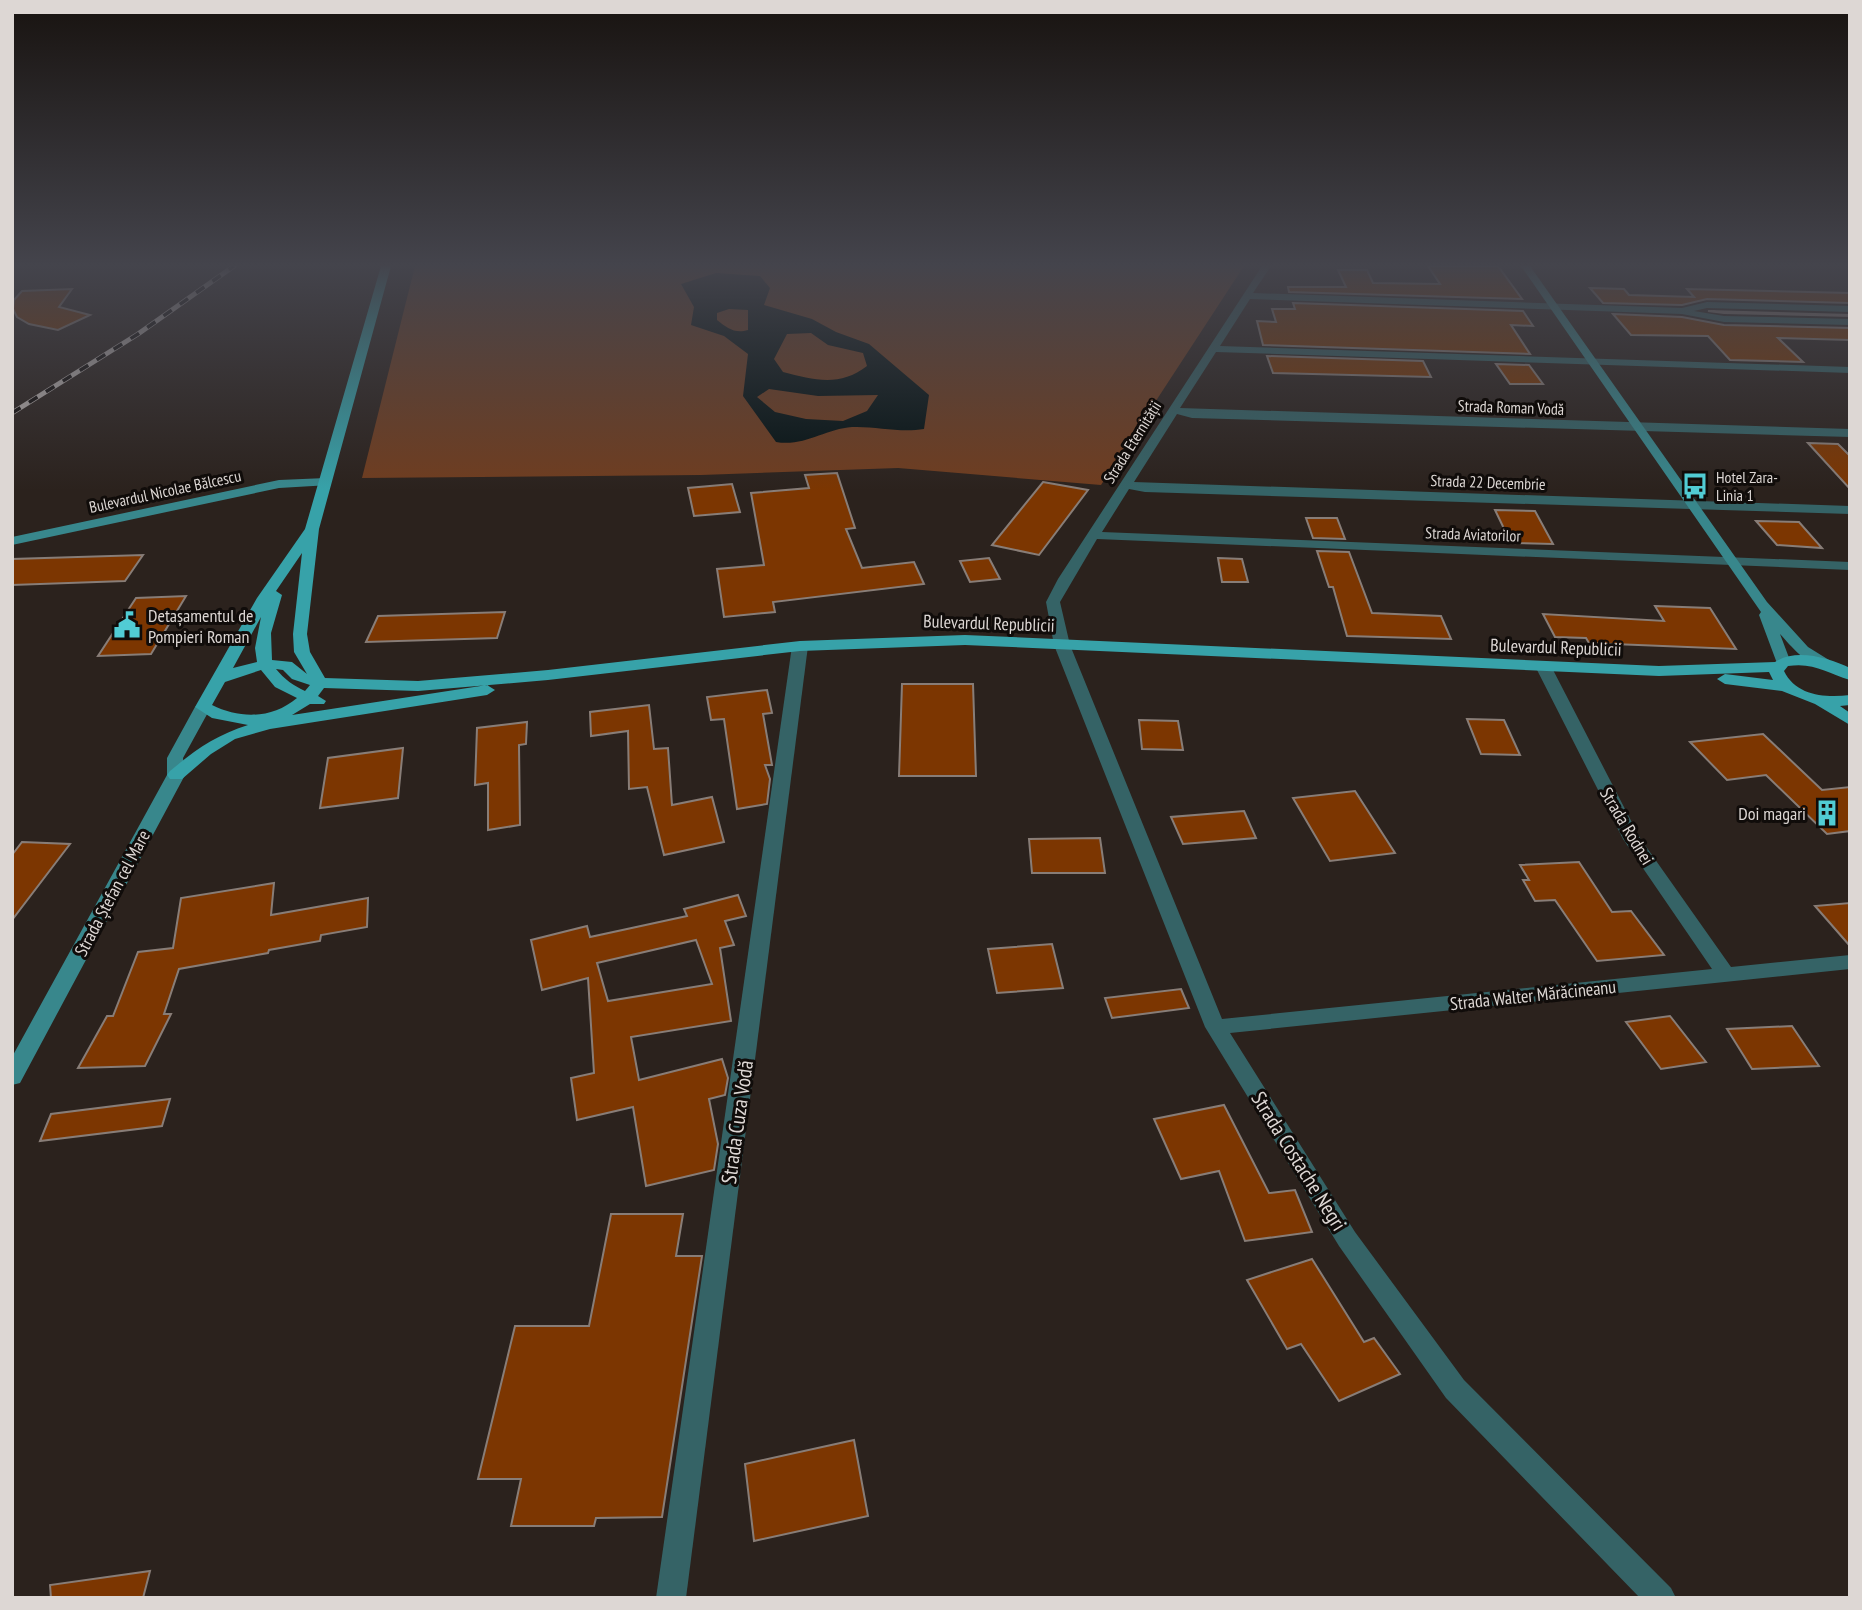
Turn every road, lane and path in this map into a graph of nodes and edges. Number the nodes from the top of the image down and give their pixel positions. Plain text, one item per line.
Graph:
1 (365, 341) edge
2 (1218, 341) edge
3 (1577, 341) edge
4 (1214, 348) junction
5 (1592, 363) junction
6 (1850, 370) edge
7 (1172, 410) junction
8 (1635, 426) junction
9 (1850, 433) edge
10 (326, 482) junction
11 (1125, 484) junction
12 (1692, 506) junction
13 (1850, 510) edge
14 (312, 529) junction
15 (1095, 535) junction
16 (12, 541) edge
17 (1731, 560) junction
18 (1850, 566) edge
19 (282, 575) junction
20 (1762, 605) junction
21 (1062, 645) junction
22 (800, 646) junction
23 (1824, 663) junction
24 (265, 664) junction
25 (1780, 665) junction
26 (1543, 666) junction
27 (1659, 671) junction
28 (1847, 672) edge
29 (548, 675) junction
30 (219, 679) junction
31 (320, 683) junction
32 (1787, 687) junction
33 (310, 699) junction
34 (1821, 701) junction
35 (1850, 701) edge
36 (395, 705) junction
37 (203, 707) junction
38 (1850, 720) edge
39 (245, 722) junction
40 (268, 724) junction
41 (176, 775) junction
42 (1850, 962) edge
43 (1727, 976) junction
44 (1216, 1027) junction
45 (12, 1077) edge
46 (671, 1598) edge
47 (1661, 1598) edge

1 - 10 main road
2 - 4 street, Strada Eternității
3 - 5 street
4 - 5 street
4 - 7 street, Strada Eternității
5 - 6 street
5 - 8 street
7 - 8 street, Strada Roman Vodă
7 - 11 street, Strada Eternității
8 - 9 street, Strada Roman Vodă
8 - 12 street
10 - 14 main road
10 - 16 street, Bulevardul Nicolae Bălcescu
11 - 12 street, Strada 22 Decembrie
11 - 15 street, Strada Eternității
12 - 13 street, Strada 22 Decembrie
12 - 17 street
14 - 19 main road
14 - 31 main road
15 - 17 street, Strada Aviatorilor
15 - 21 street, Strada Eternității
17 - 18 street, Strada Aviatorilor
17 - 20 street
19 - 24 main road
19 - 30 main road
20 - 23 street
20 - 25 street
21 - 22 main road, Bulevardul Republicii
21 - 26 main road, Bulevardul Republicii
21 - 44 street, Strada Costache Negri
22 - 29 main road, Bulevardul Republicii
22 - 46 street, Strada Cuza Vodă
23 - 25 main road, Bulevardul Republicii
23 - 28 main road, Bulevardul Republicii
24 - 30 main road
24 - 31 main road
24 - 33 main road
25 - 27 main road, Bulevardul Republicii
25 - 32 main road
26 - 27 main road, Bulevardul Republicii
26 - 43 street, Strada Rodnei
27 - 32 main road, Bulevardul Republicii
29 - 31 main road, Bulevardul Republicii
29 - 36 main road
30 - 37 main road
31 - 33 main road
32 - 34 main road, Bulevardul Republicii
33 - 36 main road
33 - 39 main road
34 - 35 main road
34 - 38 main road
36 - 40 main road
37 - 39 main road
37 - 41 street, Strada Ștefan cel Mare
39 - 40 main road
40 - 41 main road
41 - 45 street, Strada Ștefan cel Mare
42 - 43 street, Strada Walter Mărăcineanu
43 - 44 street, Strada Walter Mărăcineanu
44 - 47 street, Strada Costache Negri

